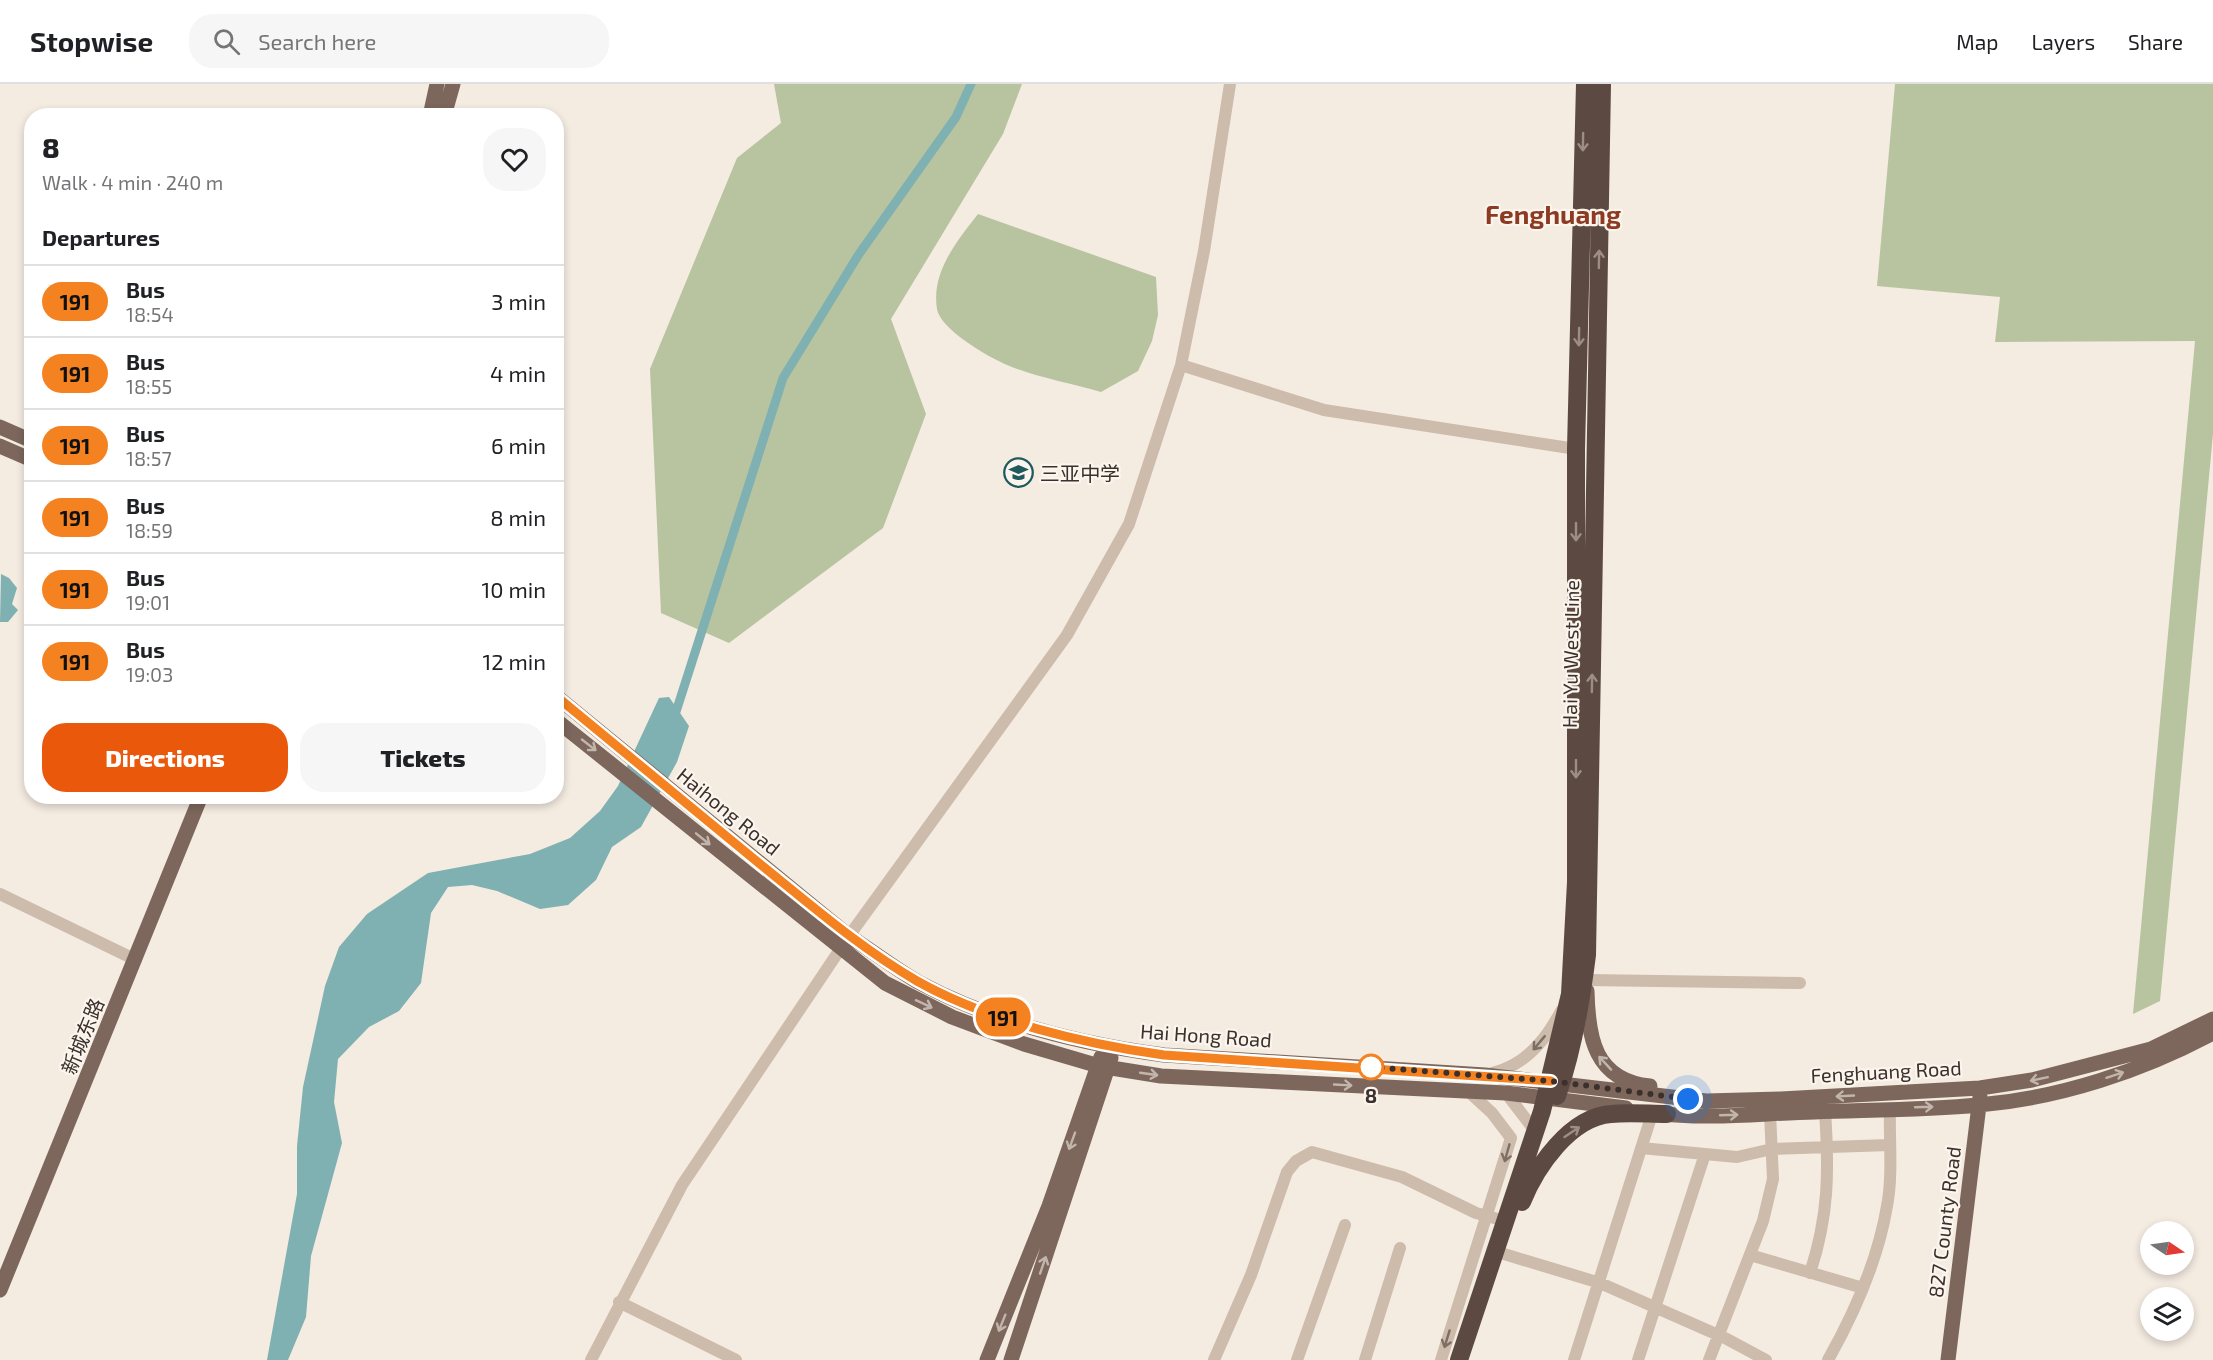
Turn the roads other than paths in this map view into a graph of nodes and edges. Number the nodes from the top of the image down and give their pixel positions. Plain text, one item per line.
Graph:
1 (437, 84) edge
2 (453, 84) edge
3 (1230, 84) edge
4 (1585, 84) edge
5 (1602, 84) edge
6 (431, 108) edge
7 (446, 108) edge
8 (1181, 365) junction
9 (0, 427) edge
10 (24, 438) edge
11 (0, 446) edge
12 (1576, 449) junction
13 (24, 456) edge
14 (564, 704) edge
15 (564, 725) edge
16 (626, 763) junction
17 (198, 804) edge
18 (0, 894) edge
19 (845, 943) junction
20 (1587, 955) junction
21 (136, 960) junction
22 (1587, 980) junction
23 (1800, 983) dead end
24 (1570, 994) junction
25 (2213, 1019) edge
26 (2213, 1033) edge
27 (1109, 1047) junction
28 (1104, 1067) junction
29 (1485, 1075) junction
30 (1980, 1088) junction
31 (1468, 1091) junction
32 (1506, 1093) junction
33 (1551, 1094) junction
34 (1781, 1099) junction
35 (1981, 1105) junction
36 (1890, 1109) junction
37 (1825, 1111) junction
38 (1770, 1113) junction
39 (1659, 1114) junction
40 (1535, 1131) junction
41 (1889, 1145) junction
42 (1827, 1147) junction
43 (1641, 1148) junction
44 (1772, 1149) junction
45 (1705, 1154) junction
46 (1487, 1216) junction
47 (1511, 1217) junction
48 (1345, 1226) dead end
49 (1400, 1248) dead end
50 (1504, 1254) junction
51 (1750, 1255) junction
52 (1810, 1273) junction
53 (1600, 1283) junction
54 (1863, 1288) junction
55 (0, 1290) edge
56 (619, 1302) junction
57 (1655, 1307) junction
58 (1718, 1335) junction
59 (591, 1360) edge
60 (736, 1360) edge
61 (987, 1360) edge
62 (1011, 1360) edge
63 (1214, 1360) edge
64 (1297, 1360) edge
65 (1365, 1360) edge
66 (1441, 1360) edge
67 (1459, 1360) edge
68 (1469, 1360) edge
69 (1574, 1360) edge
70 (1638, 1360) edge
71 (1709, 1360) edge
72 (1766, 1360) edge
73 (1828, 1360) edge
74 (1948, 1360) edge

1 - 6 main road
2 - 7 main road
3 - 8 street
4 -> 12 highway, Hai Yu West Line
20 -> 5 highway, Hai Yu West Line
8 - 12 street
8 - 19 street
9 - 10 main road
11 - 13 main road
12 -> 24 highway, Hai Yu West Line
14 - 16 main road, Haihong Road
15 -> 16 main road, Haihong Road
16 - 19 main road, Haihong Road
16 -> 19 main road, Haihong Road
17 - 21 main road, 新城东路
18 - 21 street
19 - 27 main road, Hai Hong Road
19 -> 28 main road
19 - 56 street
20 - 22 main road
20 - 33 highway, Hai Yu West Line
21 - 55 main road, 新城东路
22 - 23 street
34 -> 22 main road
24 -> 29 street
24 - 33 highway, Hai Yu West Line
25 -> 30 main road, Fenghuang Road
35 -> 26 main road, Fenghuang Road
27 - 28 main road
27 - 29 main road, Hai Hong Road
28 -> 31 main road
28 -> 61 main road
62 -> 28 main road
29 - 33 main road, Hai Hong Road
30 -> 34 main road, Fenghuang Road
30 - 35 main road, 827 County Road
31 - 32 main road
31 -> 46 street
32 - 33 main road
32 - 40 street
33 - 34 main road, Fenghuang Road
33 - 39 main road, Fenghuang Road
33 - 40 highway, Fenghuang Road
33 - 47 highway, Hai Yu West Line
36 -> 35 main road, Fenghuang Road
35 - 74 main road, 827 County Road
36 - 37 main road, Fenghuang Road
36 - 41 street
37 - 38 main road, Fenghuang Road
37 - 42 street
39 -> 38 main road, Fenghuang Road
38 - 44 street
39 - 43 street
47 -> 39 highway, Fenghuang Road
40 - 47 highway, Fenghuang Road
41 - 42 street
41 - 54 street
42 - 44 street
42 - 52 street
43 - 45 street
43 - 53 street
44 - 45 street
44 - 51 street
45 - 57 street
46 - 47 street
46 - 63 street
46 -> 66 street
47 - 50 highway, Fenghuang Road
47 - 67 highway, Fenghuang Road
48 - 64 street
49 - 65 street
50 - 53 street
50 - 68 highway, Fenghuang Road
51 - 52 street
51 - 58 street
52 - 54 street
53 - 57 street
53 - 69 street
54 - 73 street
56 - 59 street
56 - 60 street
57 - 58 street
57 - 70 street
58 - 71 street
58 - 72 street

